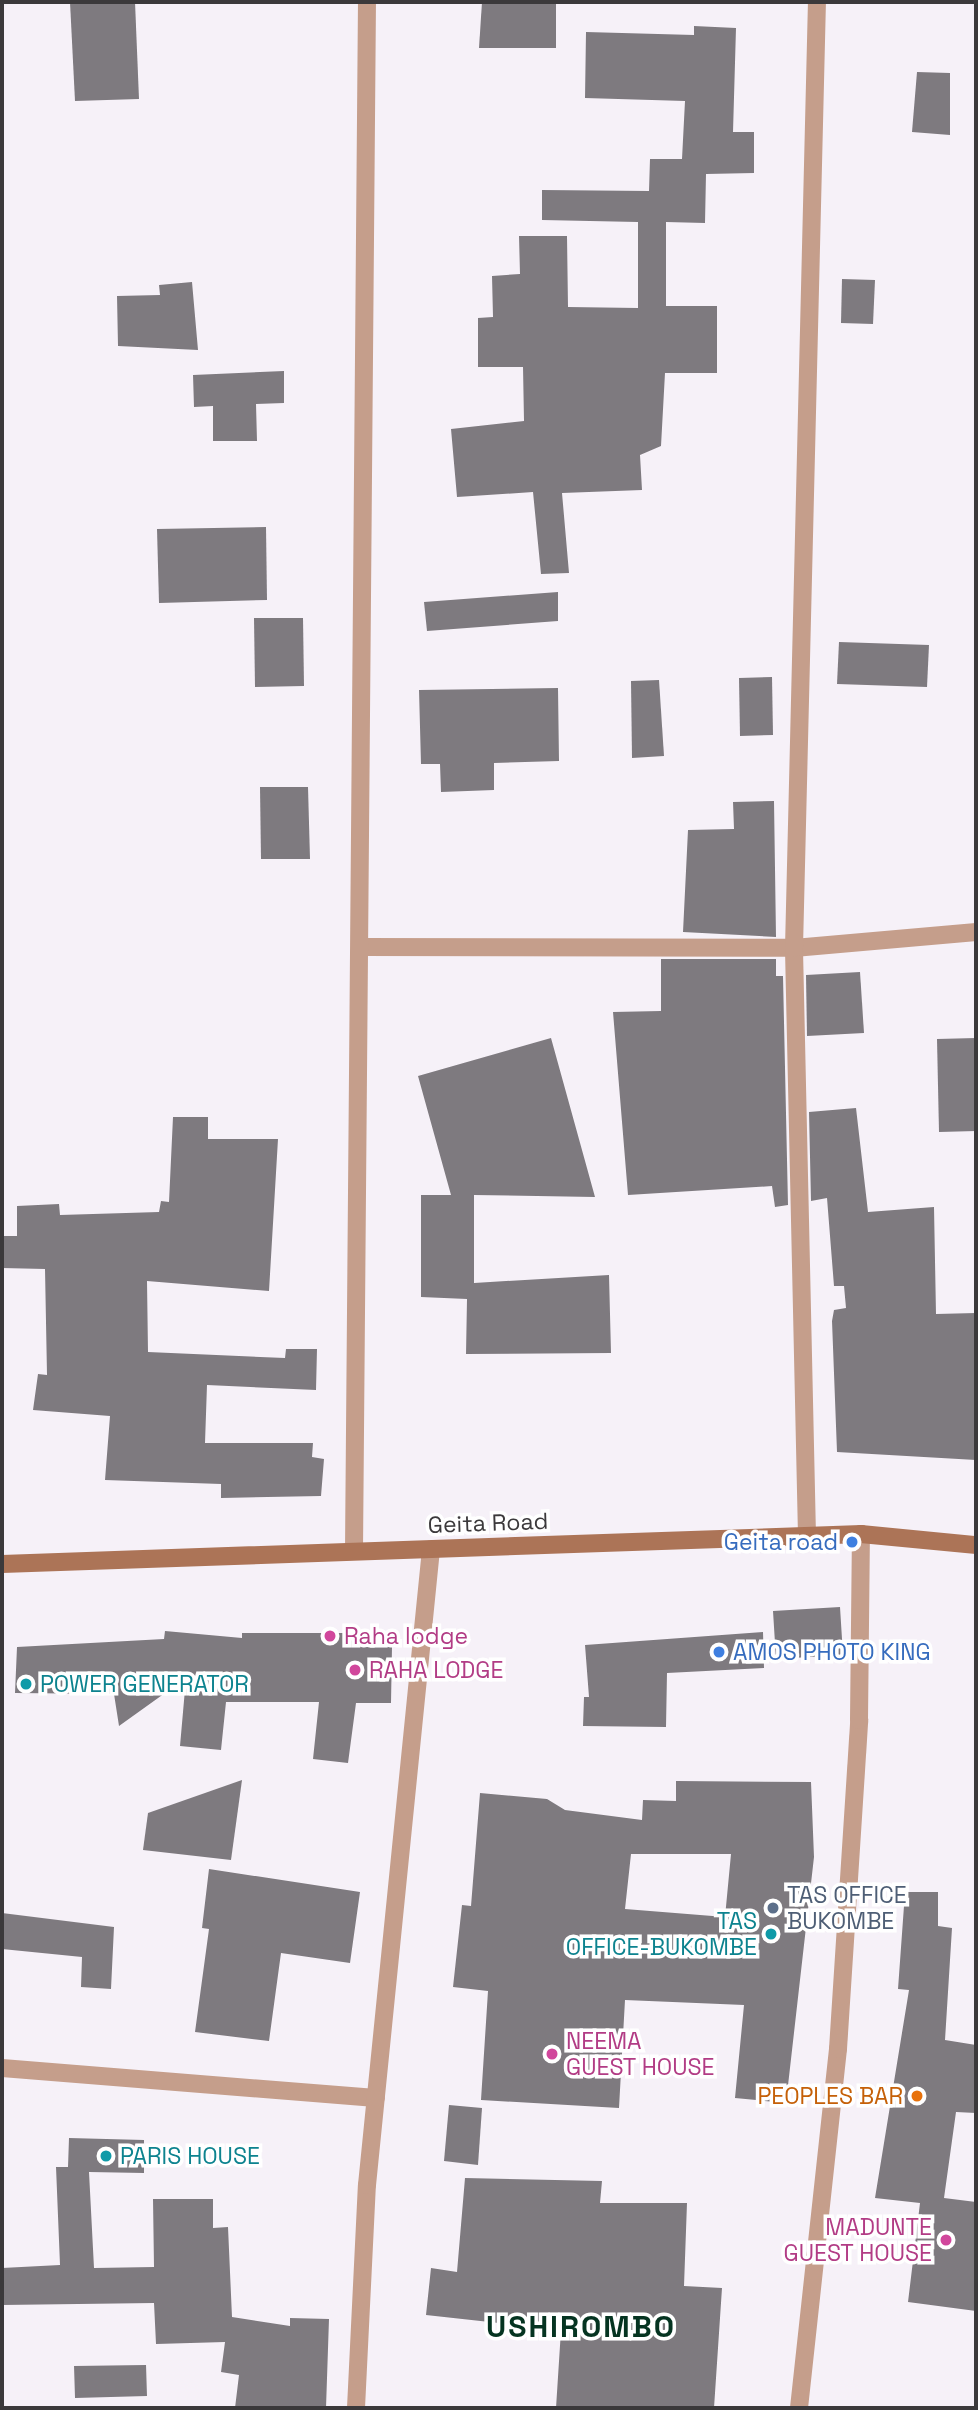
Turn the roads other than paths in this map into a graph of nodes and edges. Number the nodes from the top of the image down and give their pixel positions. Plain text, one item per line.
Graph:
1 (367, 2) edge
2 (817, 2) edge
3 (976, 932) edge
4 (360, 947) junction
5 (794, 948) junction
6 (861, 1534) junction
7 (807, 1536) junction
8 (976, 1545) edge
9 (431, 1549) junction
10 (354, 1551) junction
11 (2, 1564) edge
12 (2, 2068) edge
13 (376, 2098) junction
14 (356, 2408) edge
15 (799, 2408) edge

1 - 4 street
2 - 5 street
3 - 5 street
4 - 5 street
4 - 10 street
5 - 7 street
6 - 7 main road, Geita Road
6 - 8 main road, Geita Road
6 - 15 street
7 - 9 main road, Geita Road
9 - 10 main road, Geita Road
9 - 13 street
10 - 11 main road, Geita Road
12 - 13 street
13 - 14 street

